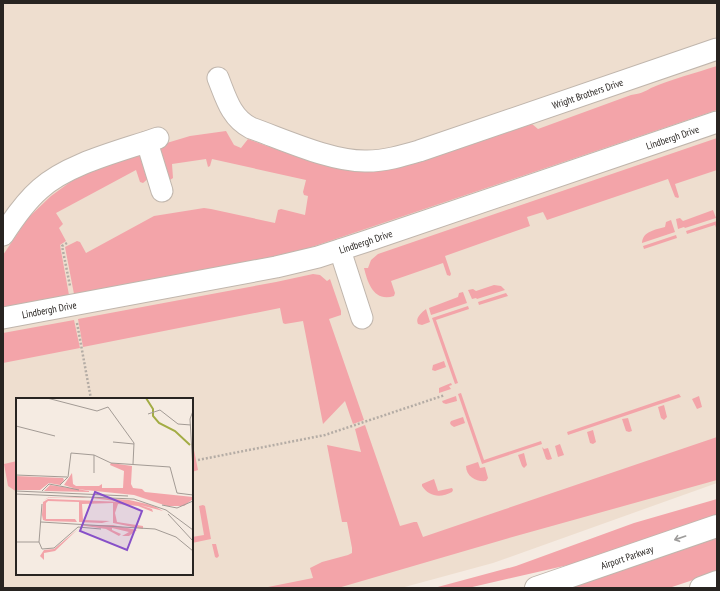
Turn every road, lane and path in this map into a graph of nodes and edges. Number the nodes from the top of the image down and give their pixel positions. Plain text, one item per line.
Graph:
1 (717, 49) edge
2 (218, 78) dead end
3 (717, 122) edge
4 (162, 191) dead end
5 (3, 235) edge
6 (68, 243) dead end
7 (340, 250) junction
8 (74, 305) junction
9 (3, 318) edge
10 (362, 318) dead end
11 (444, 395) dead end
12 (91, 398) edge
13 (198, 460) dead end
14 (717, 526) edge
15 (717, 582) edge
16 (536, 588) edge
17 (701, 588) edge

1 - 2 street, Wright Brothers Drive
3 - 7 street, Lindbergh Drive
4 - 5 street
6 - 8 path
7 - 8 street, Lindbergh Drive
7 - 10 street
8 - 9 street, Lindbergh Drive
8 - 12 path
11 - 13 path
14 -> 16 highway, Airport Parkway
15 - 17 highway

